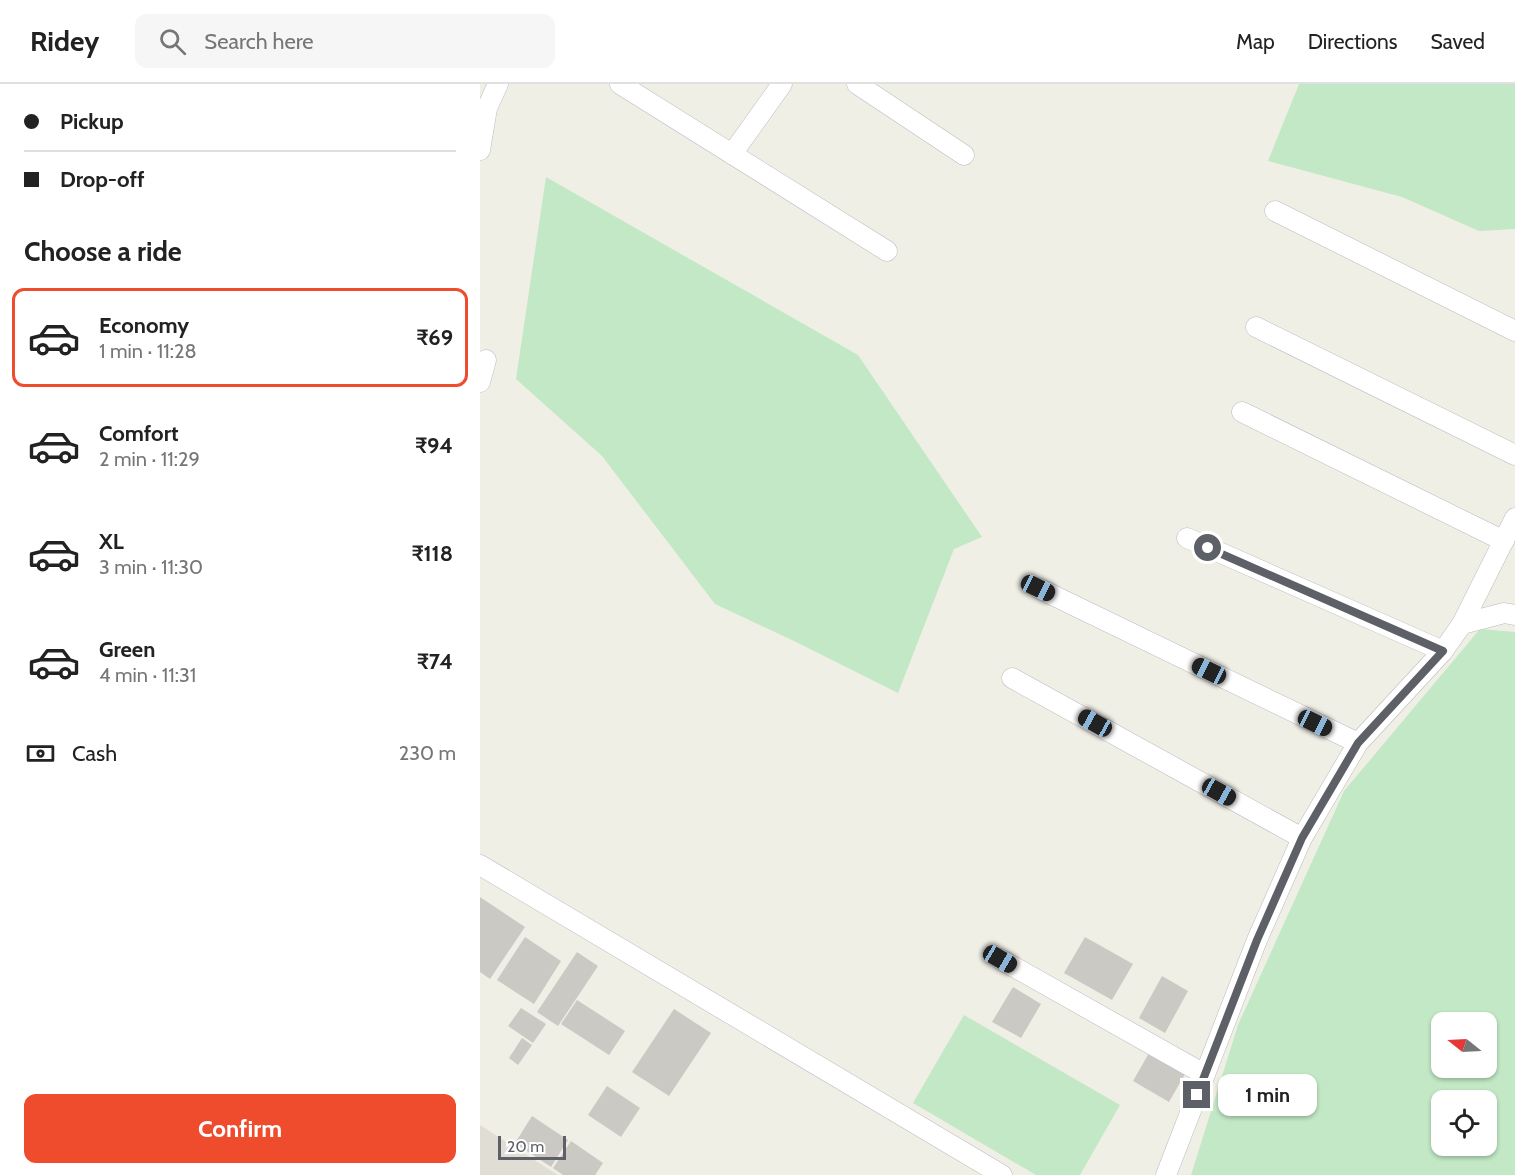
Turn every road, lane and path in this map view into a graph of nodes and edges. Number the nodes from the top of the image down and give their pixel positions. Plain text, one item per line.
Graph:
1 (498, 84) edge
2 (620, 84) edge
3 (782, 84) edge
4 (857, 84) edge
5 (483, 107) edge
6 (480, 150) edge
7 (732, 154) junction
8 (964, 155) dead end
9 (1275, 211) dead end
10 (887, 251) dead end
11 (1256, 327) dead end
12 (1515, 331) edge
13 (486, 360) dead end
14 (480, 382) edge
15 (1242, 412) dead end
16 (1515, 455) edge
17 (1515, 518) edge
18 (1187, 538) dead end
19 (1504, 541) junction
20 (1038, 588) dead end
21 (1515, 615) edge
22 (1462, 624) junction
23 (1443, 651) junction
24 (1012, 678) dead end
25 (1358, 743) junction
26 (1302, 838) junction
27 (480, 865) edge
28 (1000, 959) dead end
29 (1204, 1074) junction
30 (1002, 1175) edge
31 (1166, 1175) edge

1 - 5 street
2 - 7 street
3 - 7 street
4 - 8 street
5 - 6 street
7 - 10 street
9 - 12 street
11 - 16 street
13 - 14 street
15 - 19 street
17 - 19 street
18 - 23 street
19 - 22 street
20 - 25 street
21 - 22 street
22 - 23 street
23 - 25 street
24 - 26 street
25 - 26 street
26 - 29 street
27 - 30 street
28 - 29 street
29 - 31 street

